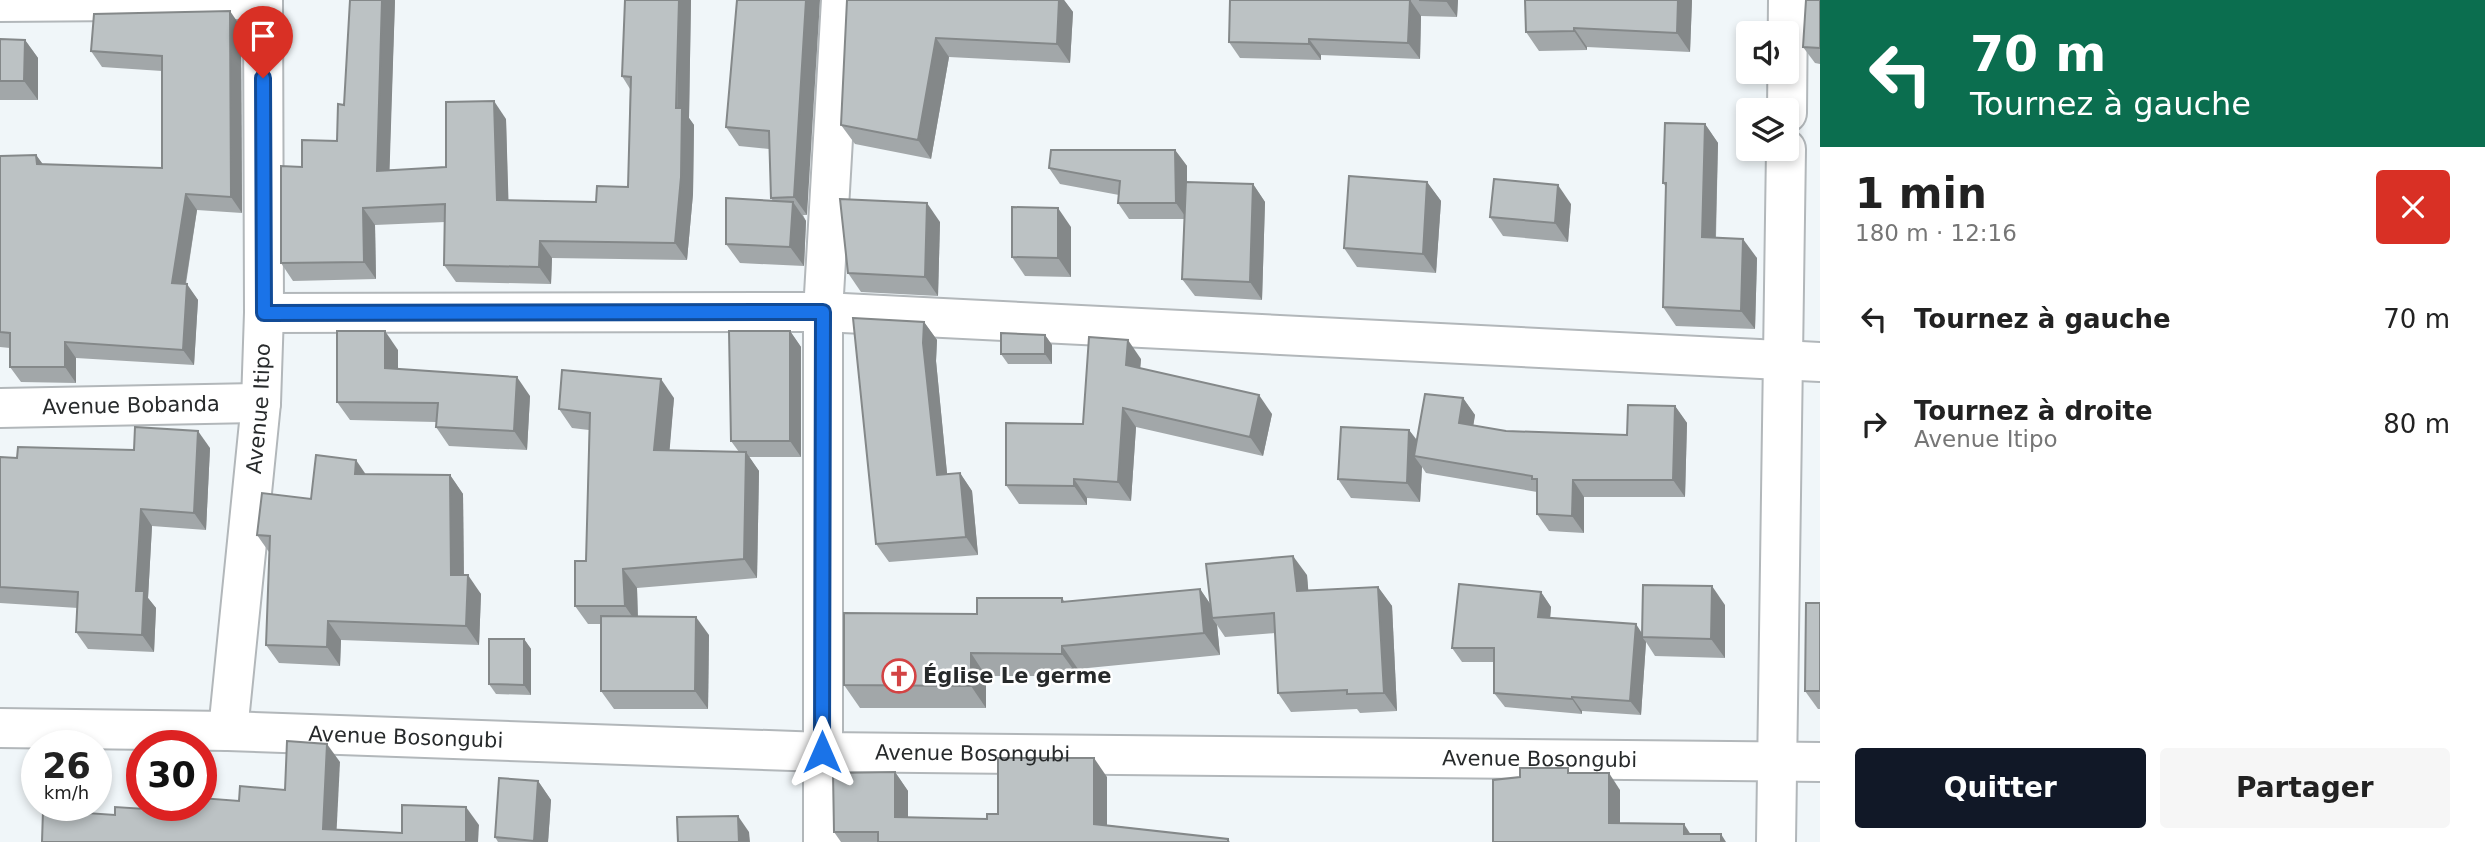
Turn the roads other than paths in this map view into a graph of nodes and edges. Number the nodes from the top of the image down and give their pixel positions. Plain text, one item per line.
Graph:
1 (246, 0) edge
2 (263, 0) edge
3 (841, 0) edge
4 (1788, 0) edge
5 (0, 2) edge
6 (1787, 98) edge
7 (1787, 161) edge
8 (823, 312) junction
9 (264, 313) junction
10 (1802, 361) edge
11 (261, 403) junction
12 (0, 408) edge
13 (0, 728) edge
14 (228, 731) junction
15 (822, 752) junction
16 (1777, 762) junction
17 (1820, 762) edge
18 (823, 842) edge
19 (1776, 842) edge

1 - 5 street
2 - 9 street, Avenue Itipo
3 - 8 street
4 - 6 street
7 - 10 street
8 - 9 street
8 - 10 street
8 - 15 street
9 - 11 street, Avenue Itipo
10 - 16 street
11 - 12 street, Avenue Bobanda
11 - 14 street, Avenue Itipo
13 - 14 street, Avenue Bosongubi
14 - 15 street, Avenue Bosongubi
15 - 16 street, Avenue Bosongubi
15 - 18 street
16 - 17 street, Avenue Bosongubi
16 - 19 street

